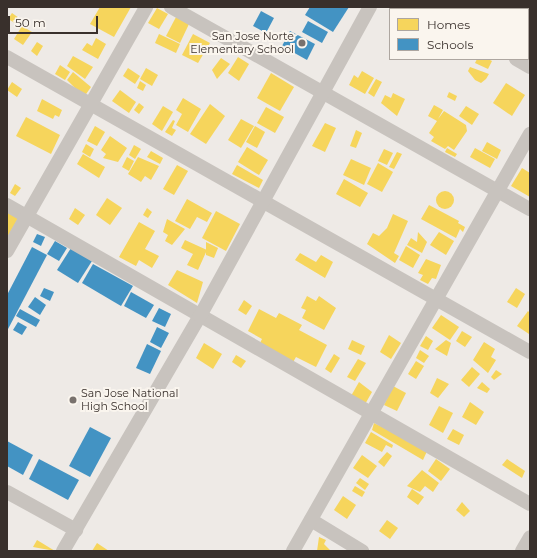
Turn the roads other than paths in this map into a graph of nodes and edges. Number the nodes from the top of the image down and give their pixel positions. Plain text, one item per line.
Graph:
1 (146, 7) edge
2 (171, 7) edge
3 (370, 7) edge
4 (7, 57) edge
5 (518, 60) edge
6 (530, 67) edge
7 (324, 91) junction
8 (89, 105) junction
9 (530, 134) edge
10 (496, 189) junction
11 (263, 201) junction
12 (7, 205) edge
13 (530, 209) edge
14 (27, 217) junction
15 (7, 251) edge
16 (436, 297) junction
17 (200, 316) junction
18 (530, 352) edge
19 (372, 413) junction
20 (7, 492) edge
21 (530, 504) edge
22 (311, 520) junction
23 (76, 530) junction
24 (530, 537) edge
25 (63, 551) edge
26 (293, 551) edge
27 (362, 551) edge
28 (522, 551) edge

1 - 8 street
2 - 7 street
3 - 7 street
4 - 8 street
5 - 6 street
7 - 10 street
7 - 11 street
8 - 11 street
8 - 14 street
9 - 10 street
10 - 13 street
10 - 16 street
11 - 16 street
11 - 17 street
12 - 14 street
14 - 15 street
14 - 17 street
16 - 18 street
16 - 19 street
17 - 19 street
17 - 23 street
19 - 21 street
19 - 22 street
20 - 23 street
22 - 26 street
22 - 27 street
23 - 25 street
24 - 28 street

